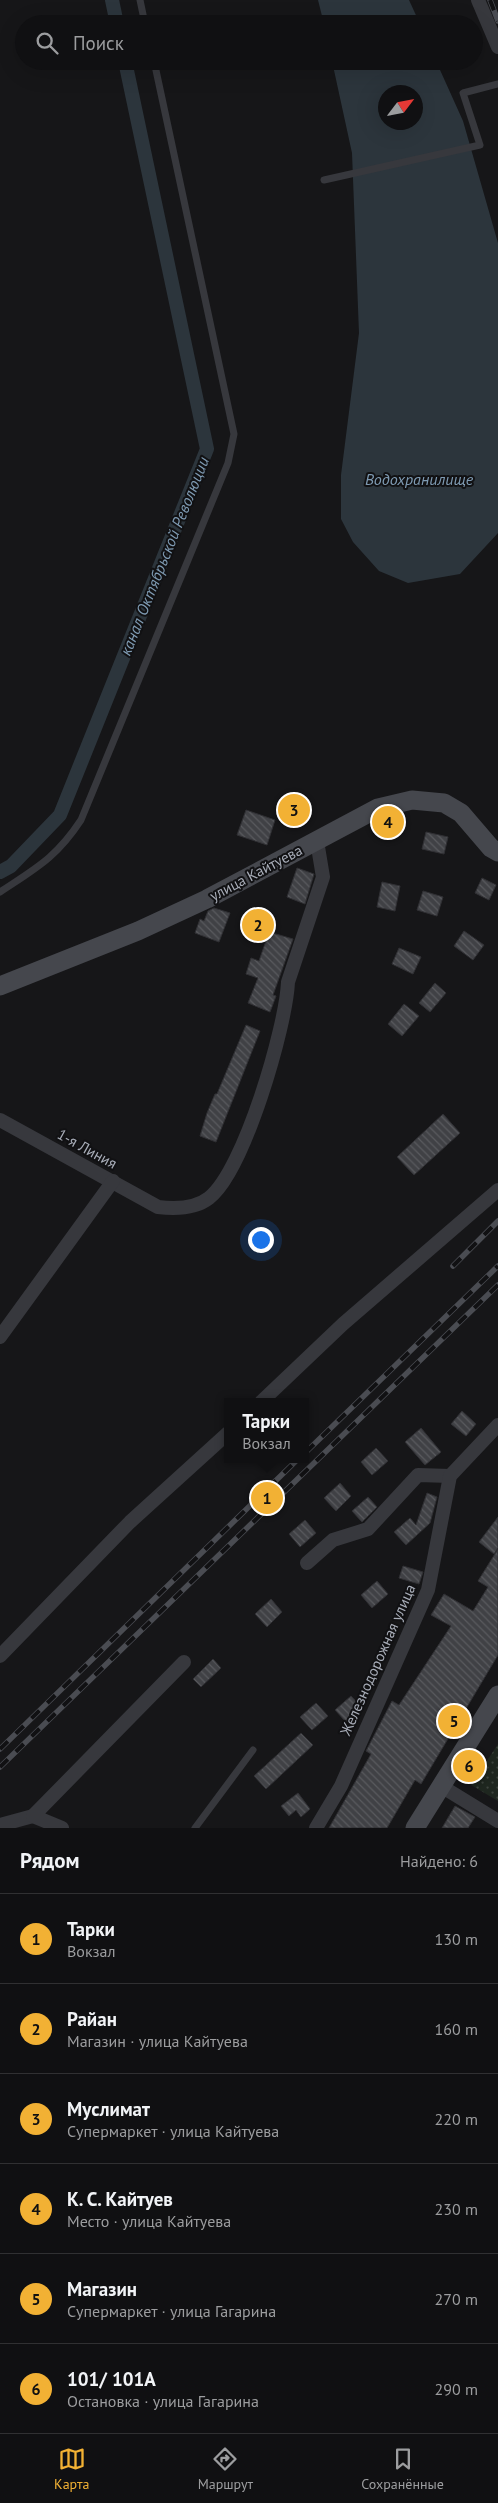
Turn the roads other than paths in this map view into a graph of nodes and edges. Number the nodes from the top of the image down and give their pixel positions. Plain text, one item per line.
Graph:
1 (140, 0) edge
2 (478, 0) edge
3 (143, 15) edge
4 (498, 47) edge
5 (156, 70) edge
6 (498, 84) edge
7 (324, 180) dead end
8 (317, 841) junction
9 (498, 852) edge
10 (0, 892) edge
11 (0, 986) edge
12 (0, 1120) edge
13 (113, 1181) junction
14 (498, 1190) edge
15 (0, 1337) edge
16 (265, 1398) edge
17 (498, 1425) edge
18 (224, 1437) edge
19 (450, 1476) junction
20 (307, 1563) dead end
21 (0, 1656) edge
22 (184, 1662) dead end
23 (498, 1695) edge
24 (253, 1750) dead end
25 (441, 1786) junction
26 (33, 1816) junction
27 (498, 1821) edge
28 (0, 1825) edge
29 (62, 1828) edge
30 (195, 1828) edge
31 (316, 1828) edge
32 (415, 1828) edge

1 - 3 lane
2 - 4 street
5 - 10 lane
6 - 7 lane
8 - 9 main road, улица Кайтуева
8 - 11 main road, улица Кайтуева
8 - 13 street, 1-я Линия
12 - 13 street, 1-я Линия
13 - 15 street
14 - 16 street
17 - 19 street
18 - 21 street
19 - 20 street
19 - 31 street, Железнодорожная улица
22 - 26 street
23 - 25 main road
24 - 30 lane
25 - 27 street
25 - 32 main road
26 - 28 street
26 - 29 street

